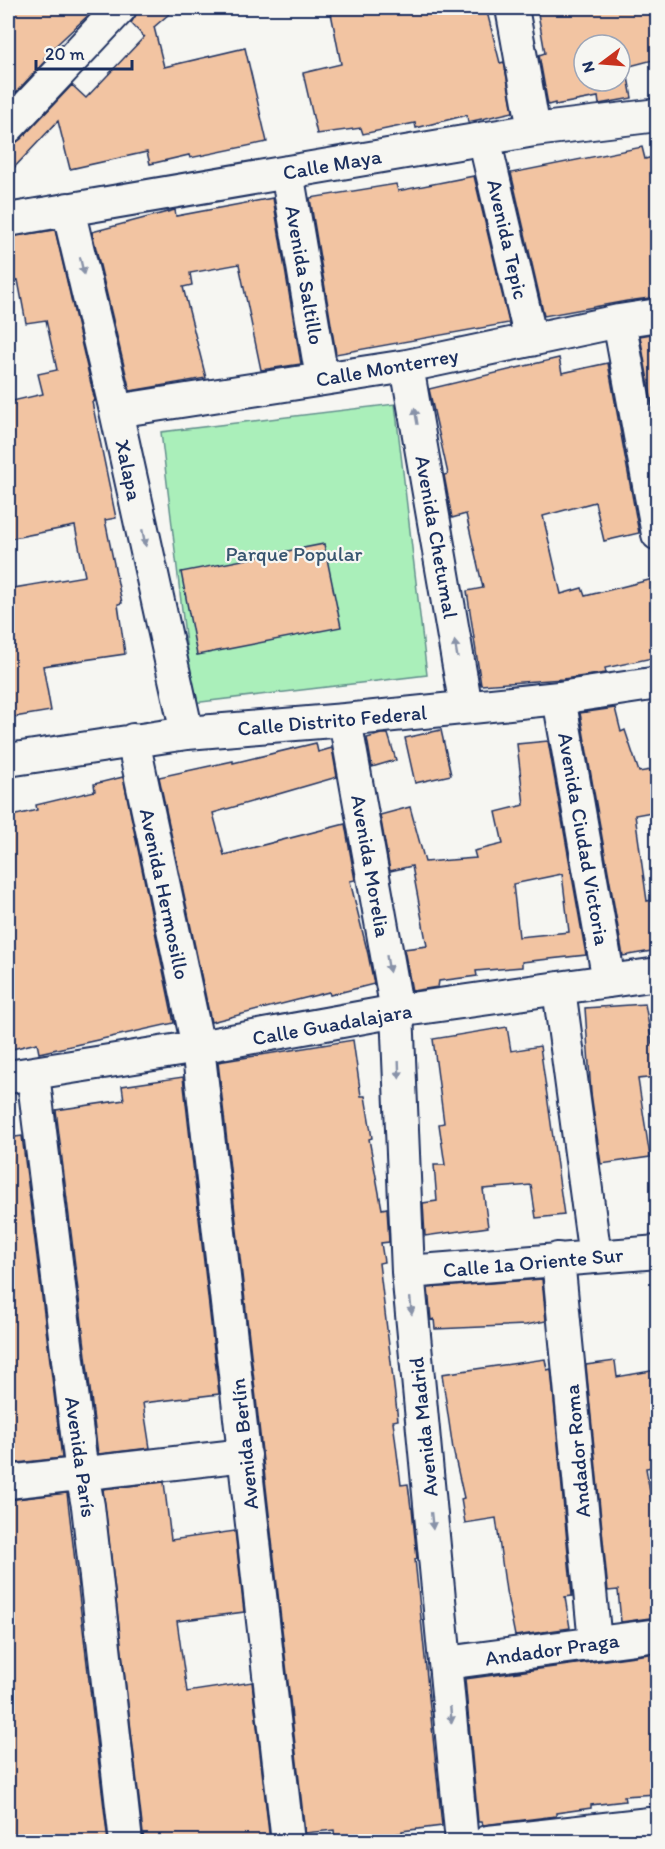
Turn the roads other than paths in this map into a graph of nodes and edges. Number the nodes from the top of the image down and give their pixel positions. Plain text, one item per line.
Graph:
1 (120, 8) edge
2 (512, 8) edge
3 (657, 115) edge
4 (8, 127) edge
5 (534, 130) junction
6 (484, 138) junction
7 (287, 172) junction
8 (68, 209) junction
9 (8, 219) edge
10 (657, 315) edge
11 (619, 321) junction
12 (531, 340) junction
13 (407, 366) junction
14 (322, 378) junction
15 (116, 411) junction
16 (657, 534) edge
17 (657, 683) edge
18 (559, 698) junction
19 (466, 707) junction
20 (345, 720) junction
21 (187, 733) junction
22 (132, 740) junction
23 (8, 760) edge
24 (657, 974) edge
25 (609, 981) junction
26 (559, 989) junction
27 (397, 1011) junction
28 (198, 1047) junction
29 (20, 1075) edge
30 (657, 1252) edge
31 (595, 1257) junction
32 (558, 1259) junction
33 (408, 1272) junction
34 (245, 1455) junction
35 (82, 1474) junction
36 (8, 1482) edge
37 (657, 1635) edge
38 (595, 1643) junction
39 (446, 1663) junction
40 (638, 1830) edge
41 (126, 1842) edge
42 (288, 1842) edge
43 (462, 1842) edge
44 (488, 1842) edge

1 - 4 street
2 - 5 street
3 - 5 street, Calle Maya
5 - 6 street, Calle Maya
6 - 7 street, Calle Maya
6 - 12 street, Avenida Tepic
7 - 8 street, Calle Maya
7 - 14 street, Avenida Saltillo
8 - 9 street, Calle Maya
8 -> 15 street, Xalapa
10 - 11 street, Calle Monterrey
11 - 12 street, Calle Monterrey
11 - 16 street
12 - 13 street, Calle Monterrey
13 - 14 street, Calle Monterrey
19 -> 13 street, Avenida Chetumal
14 - 15 street, Calle Monterrey
15 -> 21 street, Xalapa
17 - 18 street, Calle Distrito Federal
18 - 19 street, Calle Distrito Federal
18 - 25 street, Avenida Ciudad Victoria
19 - 20 street, Calle Distrito Federal
20 - 21 street, Calle Distrito Federal
20 -> 27 street, Avenida Morelia
21 - 22 street, Calle Distrito Federal
22 - 23 street, Calle Distrito Federal
22 - 28 street, Avenida Hermosillo
24 - 25 street, Calle Guadalajara
25 - 26 street, Calle Guadalajara
26 - 27 street, Calle Guadalajara
26 - 31 street
27 - 28 street, Calle Guadalajara
27 -> 33 street, Avenida Madrid
28 - 29 street, Calle Guadalajara
28 - 34 street, Avenida Berlín
29 - 35 street, Avenida París
30 - 31 street, Calle 1a Oriente Sur
31 - 32 street, Calle 1a Oriente Sur
32 - 33 street, Calle 1a Oriente Sur
32 - 38 street, Andador Roma
33 -> 39 street, Avenida Madrid
34 - 35 street
34 - 42 street, Avenida Berlín
35 - 36 street
35 - 41 street, Avenida París
37 - 38 street, Andador Praga
38 - 39 street, Andador Praga
39 -> 43 street, Avenida Madrid
40 - 44 street

